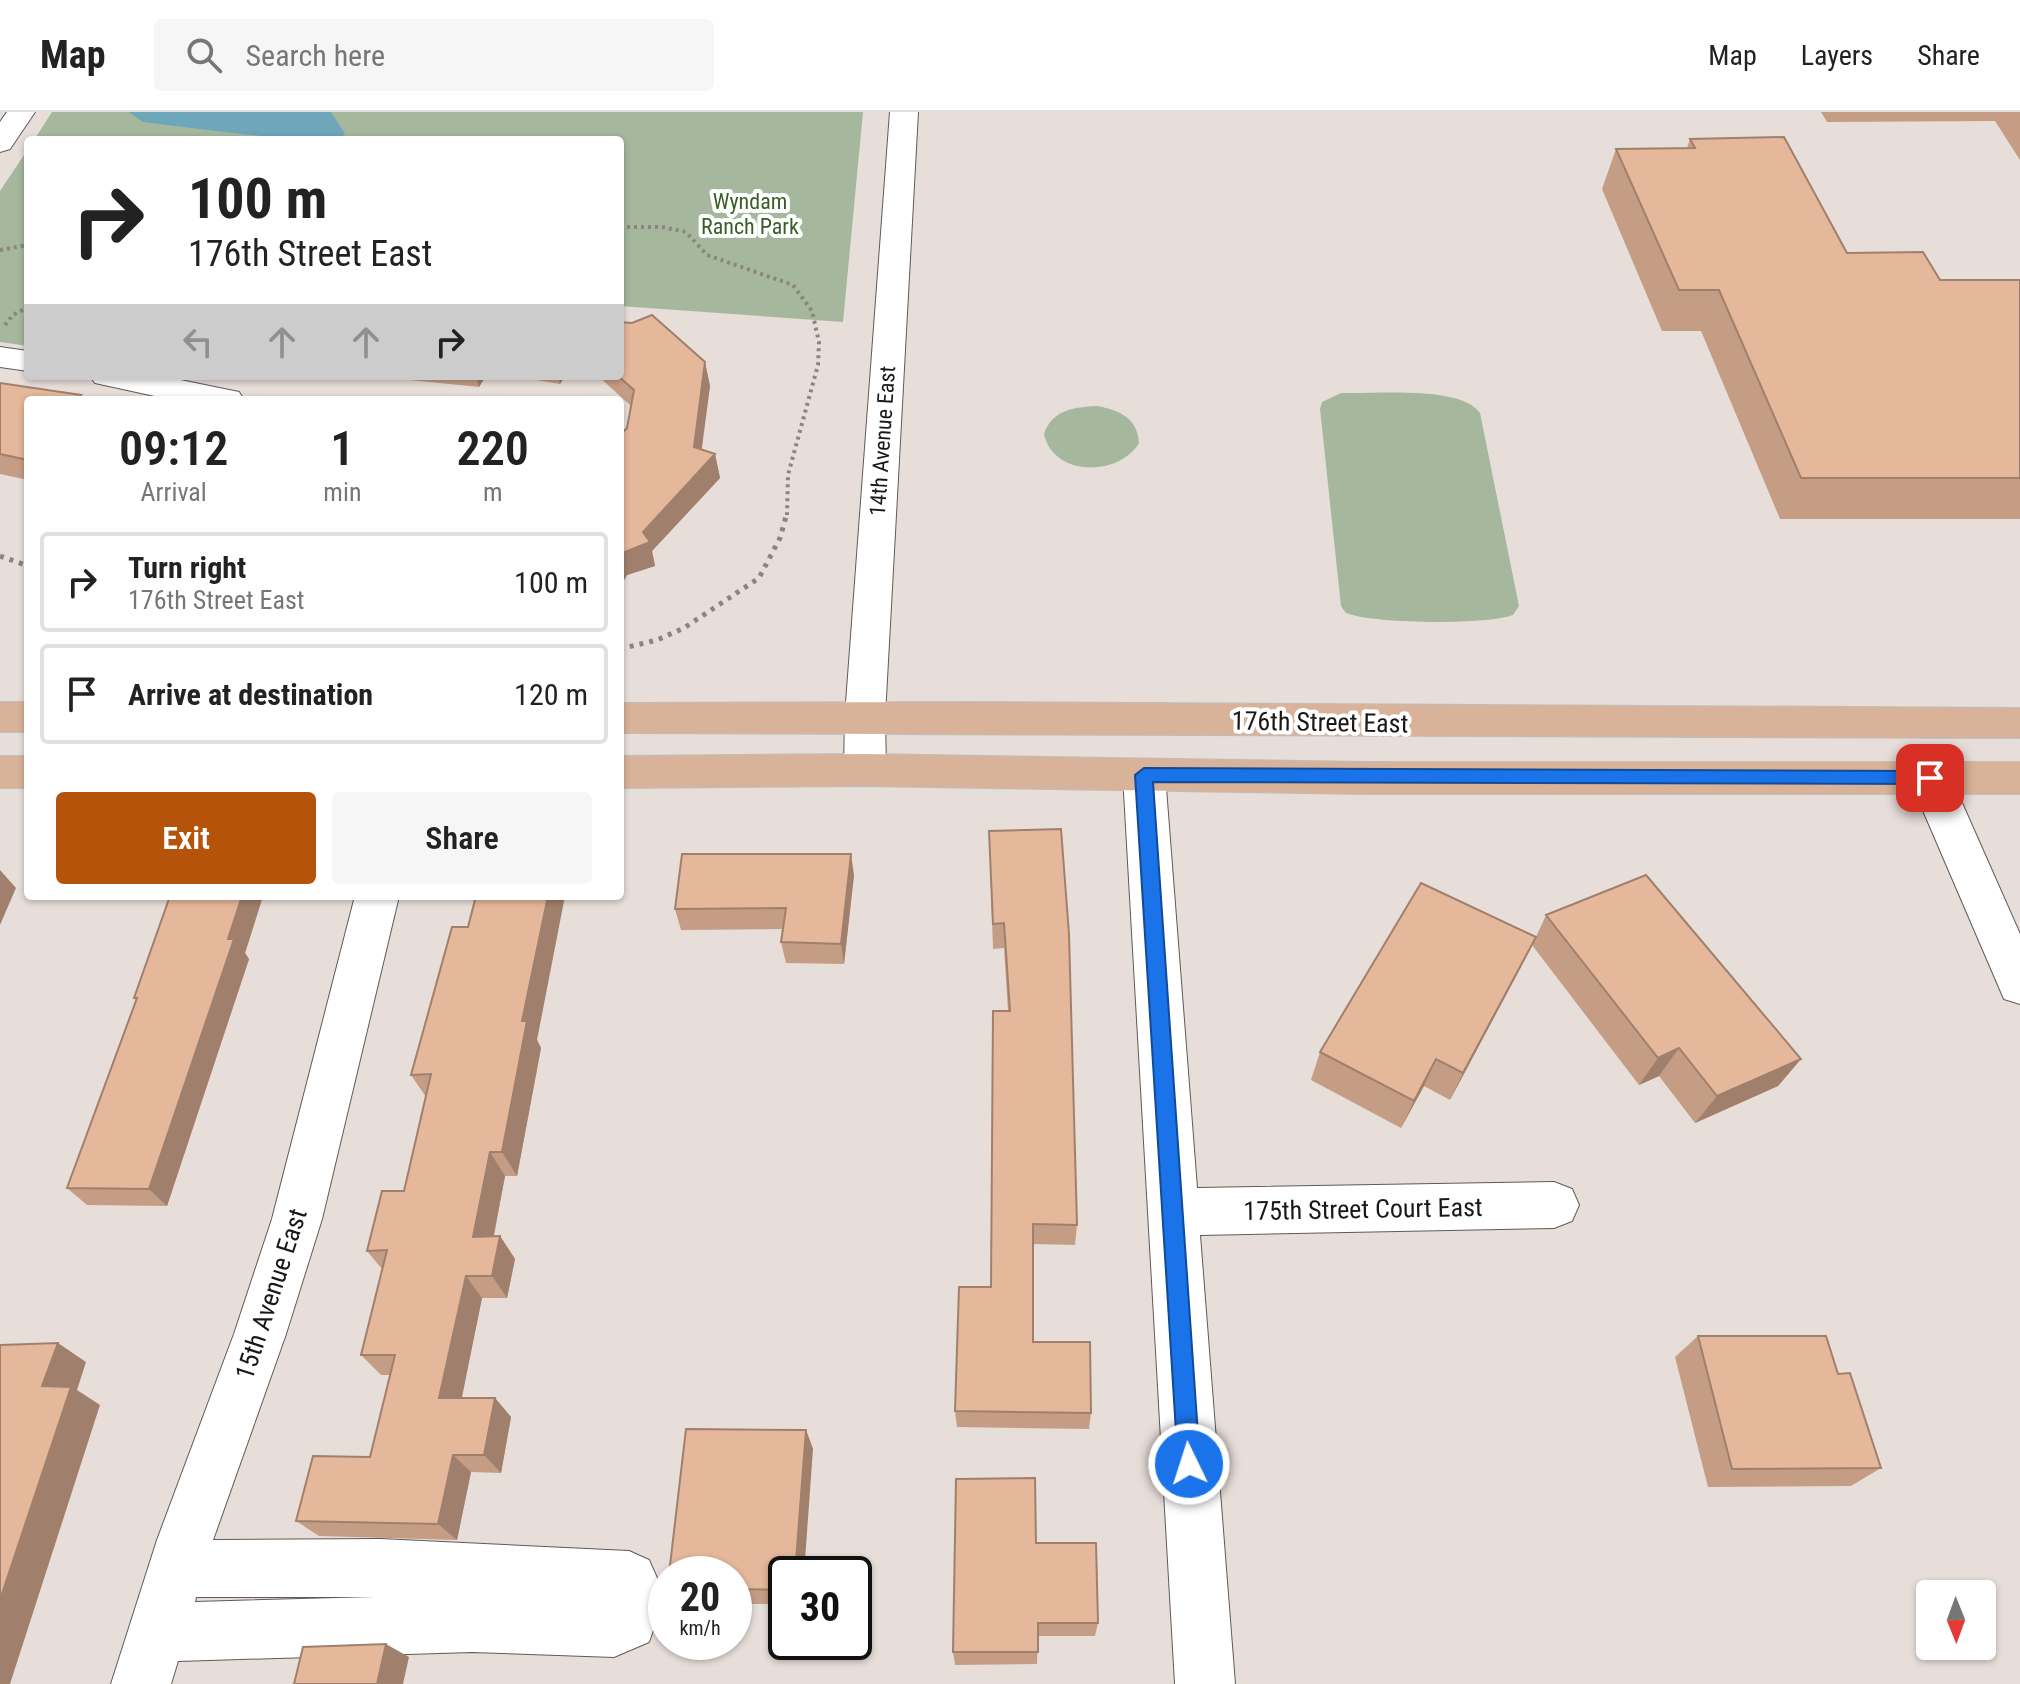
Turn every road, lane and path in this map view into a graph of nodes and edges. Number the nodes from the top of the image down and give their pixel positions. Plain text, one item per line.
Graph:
1 (21, 112) edge
2 (904, 112) edge
3 (0, 143) edge
4 (624, 227) edge
5 (24, 246) edge
6 (0, 250) edge
7 (24, 309) edge
8 (0, 332) edge
9 (0, 357) edge
10 (24, 360) edge
11 (127, 380) edge
12 (207, 396) edge
13 (0, 556) edge
14 (24, 565) edge
15 (624, 648) edge
16 (865, 716) junction
17 (0, 717) edge
18 (24, 717) edge
19 (624, 718) edge
20 (2020, 723) edge
21 (1657, 724) junction
22 (865, 770) junction
23 (0, 772) edge
24 (24, 772) edge
25 (624, 772) edge
26 (1144, 775) junction
27 (1930, 778) junction
28 (2020, 778) edge
29 (376, 900) edge
30 (2020, 985) edge
31 (1554, 1205) dead end
32 (1171, 1212) junction
33 (176, 1569) junction
34 (149, 1658) edge
35 (1205, 1684) edge

1 - 3 street
2 - 16 street, 14th Avenue East
4 - 15 path
5 - 6 path
7 - 8 path
9 - 10 street
11 - 12 street
13 - 14 path
16 - 19 main road, 176th Street East
16 - 21 main road, 176th Street East
16 - 22 street, 14th Avenue East
17 - 18 main road
20 - 21 main road, 176th Street East
21 - 26 main road
22 - 25 main road
22 - 26 main road
23 - 24 main road
26 - 27 main road
26 - 32 street
27 - 28 main road
27 - 30 street
29 - 33 street, 15th Avenue East
31 - 32 street, 175th Street Court East
32 - 35 street
33 - 34 street, 15th Avenue East
33 - 34 street

